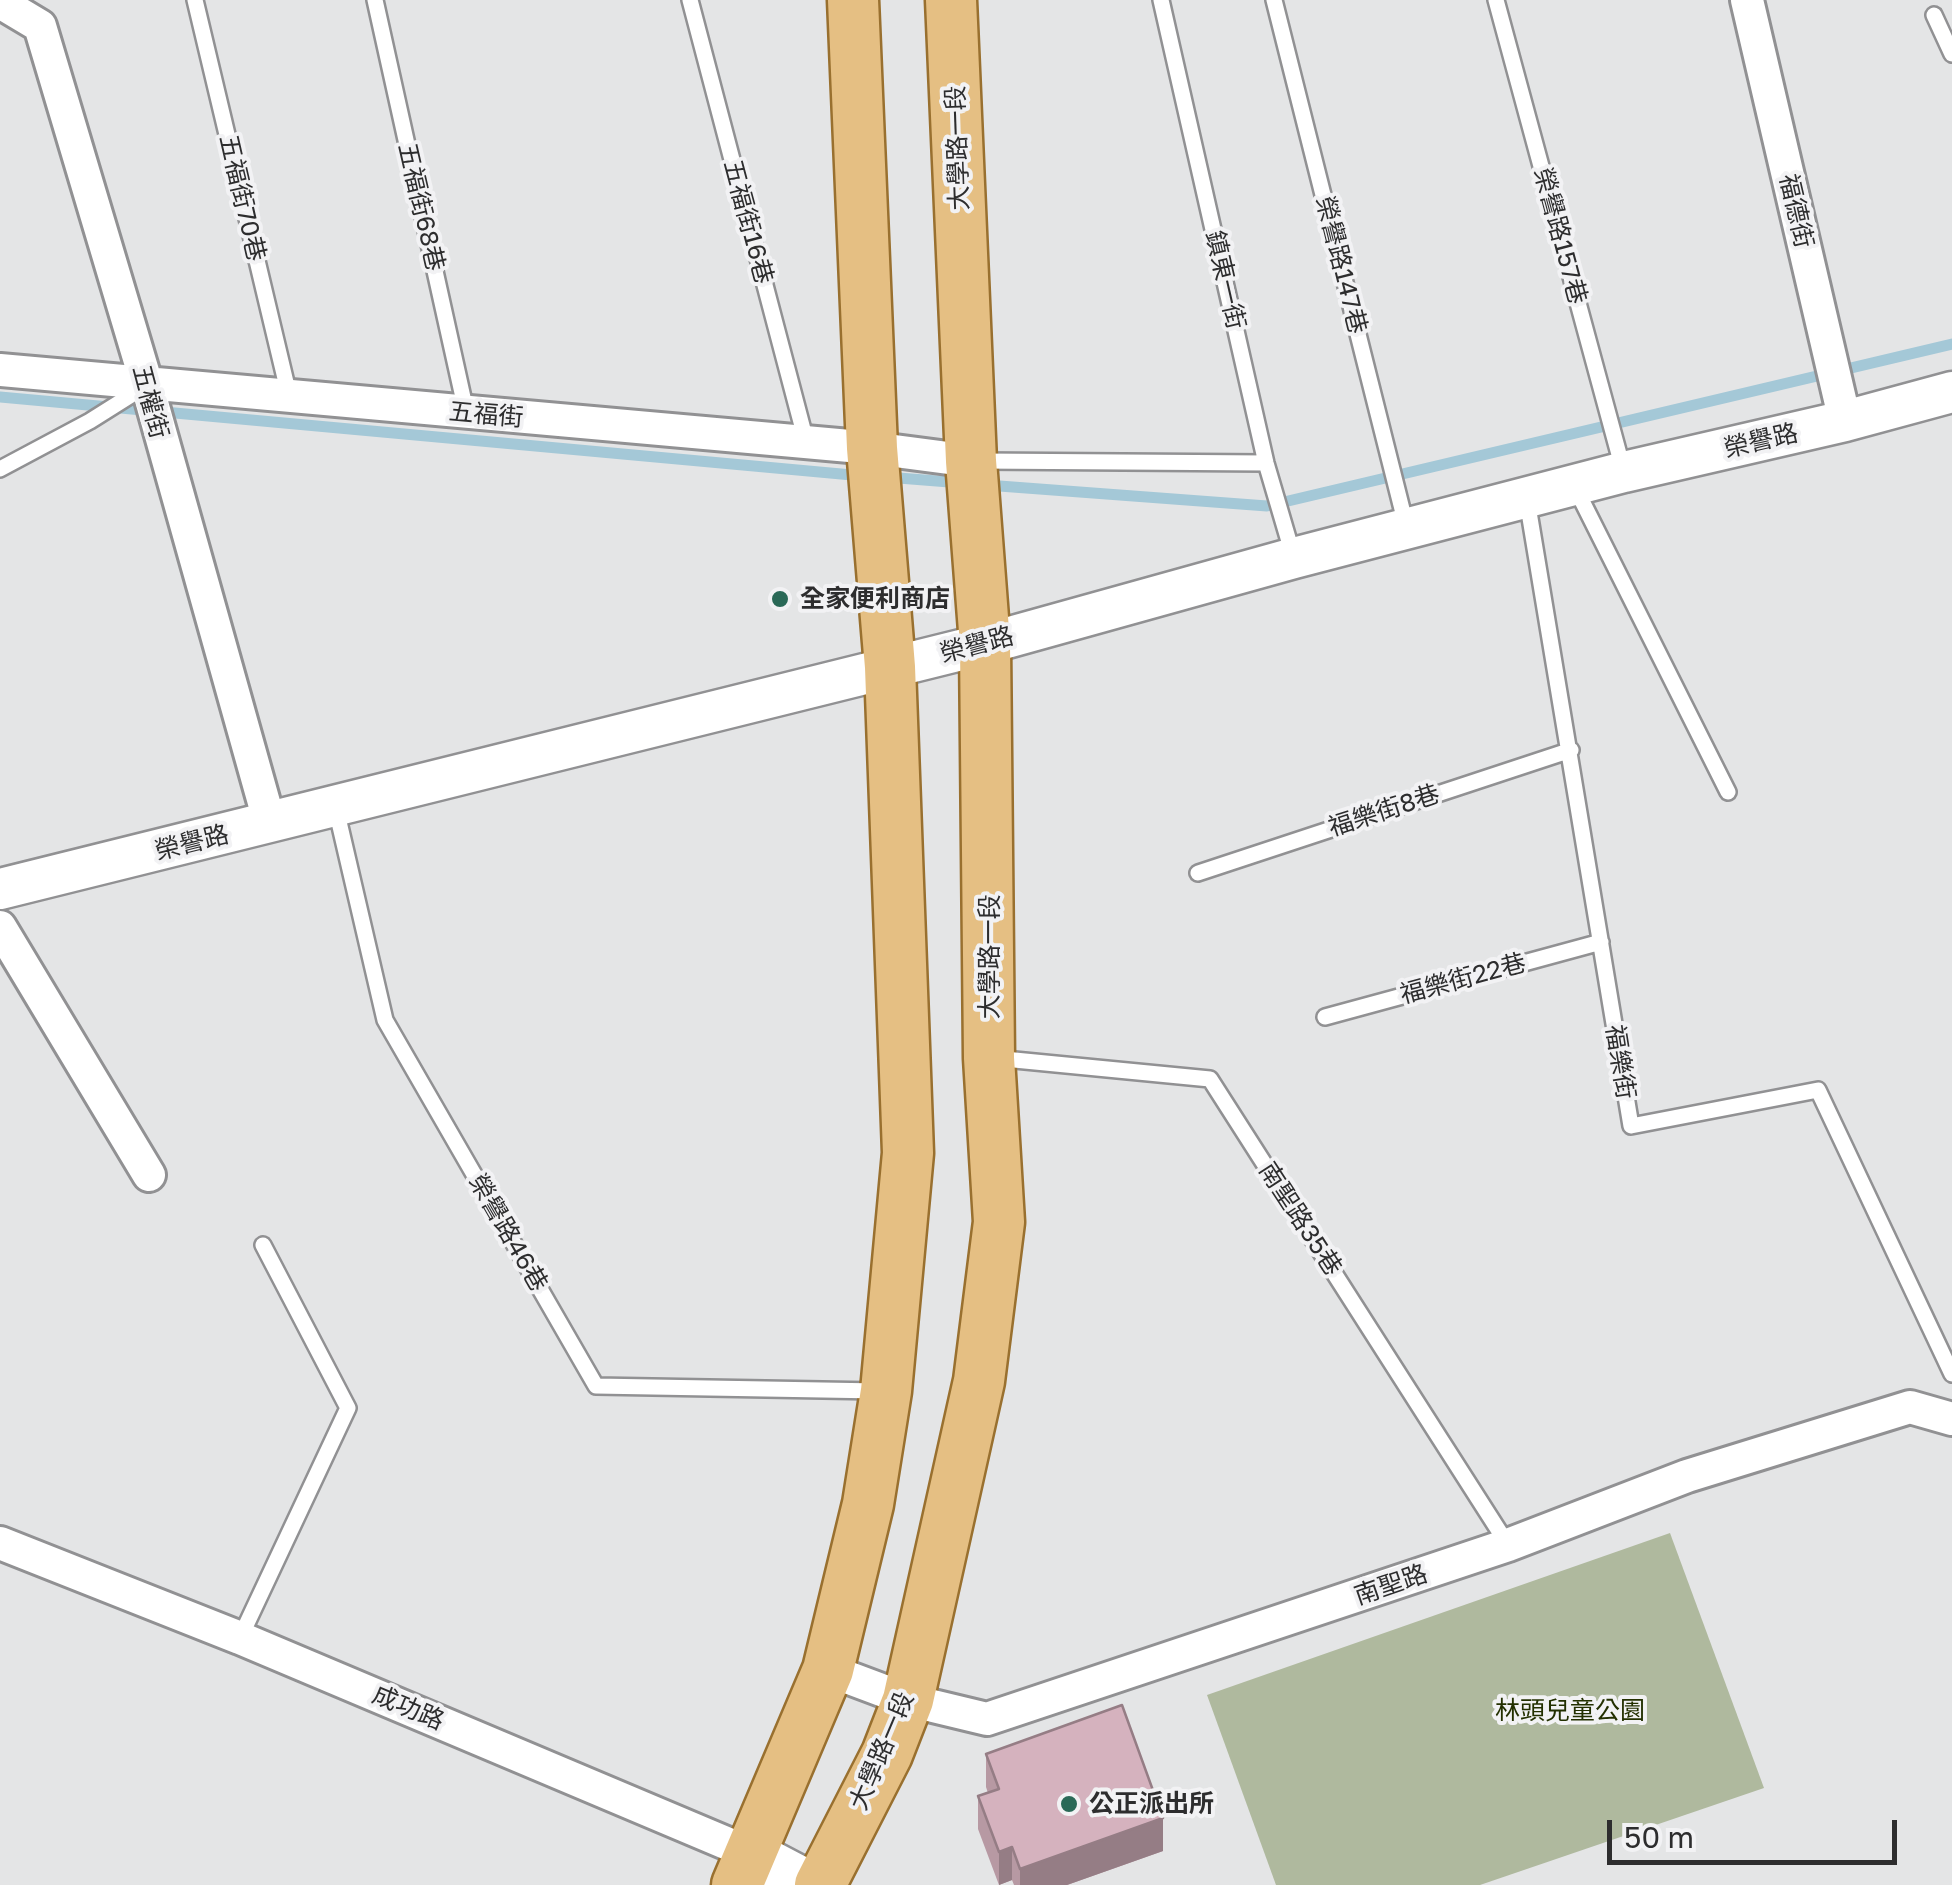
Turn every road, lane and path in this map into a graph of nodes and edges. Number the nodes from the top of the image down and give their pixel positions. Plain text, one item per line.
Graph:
1 (195, 0) edge
2 (375, 0) edge
3 (690, 0) edge
4 (852, 0) edge
5 (951, 0) edge
6 (1161, 0) edge
7 (1274, 0) edge
8 (1496, 0) edge
9 (1747, 0) edge
10 (7, 2) edge
11 (1934, 15) dead end
12 (1952, 54) edge
13 (0, 370) edge
14 (147, 385) junction
15 (1952, 392) edge
16 (290, 397) junction
17 (467, 413) junction
18 (1845, 421) junction
19 (807, 444) junction
20 (872, 448) junction
21 (971, 461) junction
22 (1266, 463) junction
23 (0, 469) edge
24 (1624, 472) junction
25 (1575, 486) junction
26 (1527, 500) junction
27 (1407, 529) junction
28 (1294, 558) junction
29 (986, 644) junction
30 (890, 667) junction
31 (1570, 750) junction
32 (1728, 792) dead end
33 (335, 805) junction
34 (270, 824) junction
35 (1198, 873) dead end
36 (0, 889) edge
37 (0, 927) edge
38 (1601, 942) junction
39 (1325, 1016) dead end
40 (990, 1058) junction
41 (149, 1175) dead end
42 (263, 1245) dead end
43 (1952, 1374) edge
44 (886, 1391) junction
45 (1952, 1418) edge
46 (0, 1543) edge
47 (1508, 1545) junction
48 (240, 1638) junction
49 (828, 1670) junction
50 (908, 1700) junction
51 (745, 1869) edge
52 (811, 1885) edge
53 (820, 1885) edge

1 - 16 lane, 五福街70巷
2 - 17 lane, 五福街68巷
3 - 19 lane, 五福街16巷
4 - 20 main road
5 - 21 main road, 大學路一段
6 - 22 lane, 鎮東一街
7 - 27 lane, 榮譽路147巷
8 - 24 lane, 榮譽路157巷
9 - 18 street, 福德街
10 - 14 street, 五權街
11 - 12 lane
13 - 14 street, 五福街
14 - 16 street, 五福街
14 - 23 lane
14 - 34 street, 五權街
15 - 18 street, 榮譽路
16 - 17 street, 五福街
17 - 19 street, 五福街
18 - 24 street, 榮譽路
19 - 20 street, 五福街
20 - 21 street, 五福街
20 - 30 main road
21 - 22 lane
21 - 29 main road, 大學路一段
22 - 28 lane, 鎮東一街
24 - 25 street, 榮譽路
25 - 26 street, 榮譽路
25 - 32 lane
26 - 27 street, 榮譽路
26 - 31 lane, 福樂街
27 - 28 street, 榮譽路
28 - 29 street, 榮譽路
29 - 30 street, 榮譽路
29 - 40 main road, 大學路一段
30 - 33 street, 榮譽路
30 - 44 main road
31 - 35 lane, 福樂街8巷
31 - 38 lane, 福樂街
33 - 34 street, 榮譽路
33 - 44 lane, 榮譽路46巷
34 - 36 street, 榮譽路
37 - 41 street
38 - 39 lane, 福樂街22巷
38 - 43 lane, 福樂街
40 - 47 lane, 南聖路35巷
40 - 50 main road, 大學路一段
42 - 48 lane
44 - 49 main road
45 - 47 street, 南聖路
46 - 48 street, 成功路
47 - 50 street, 南聖路
48 - 51 street, 成功路
49 - 50 street, 南聖路
49 - 51 main road
50 - 53 main road, 大學路一段
51 - 52 main road, 成功路

